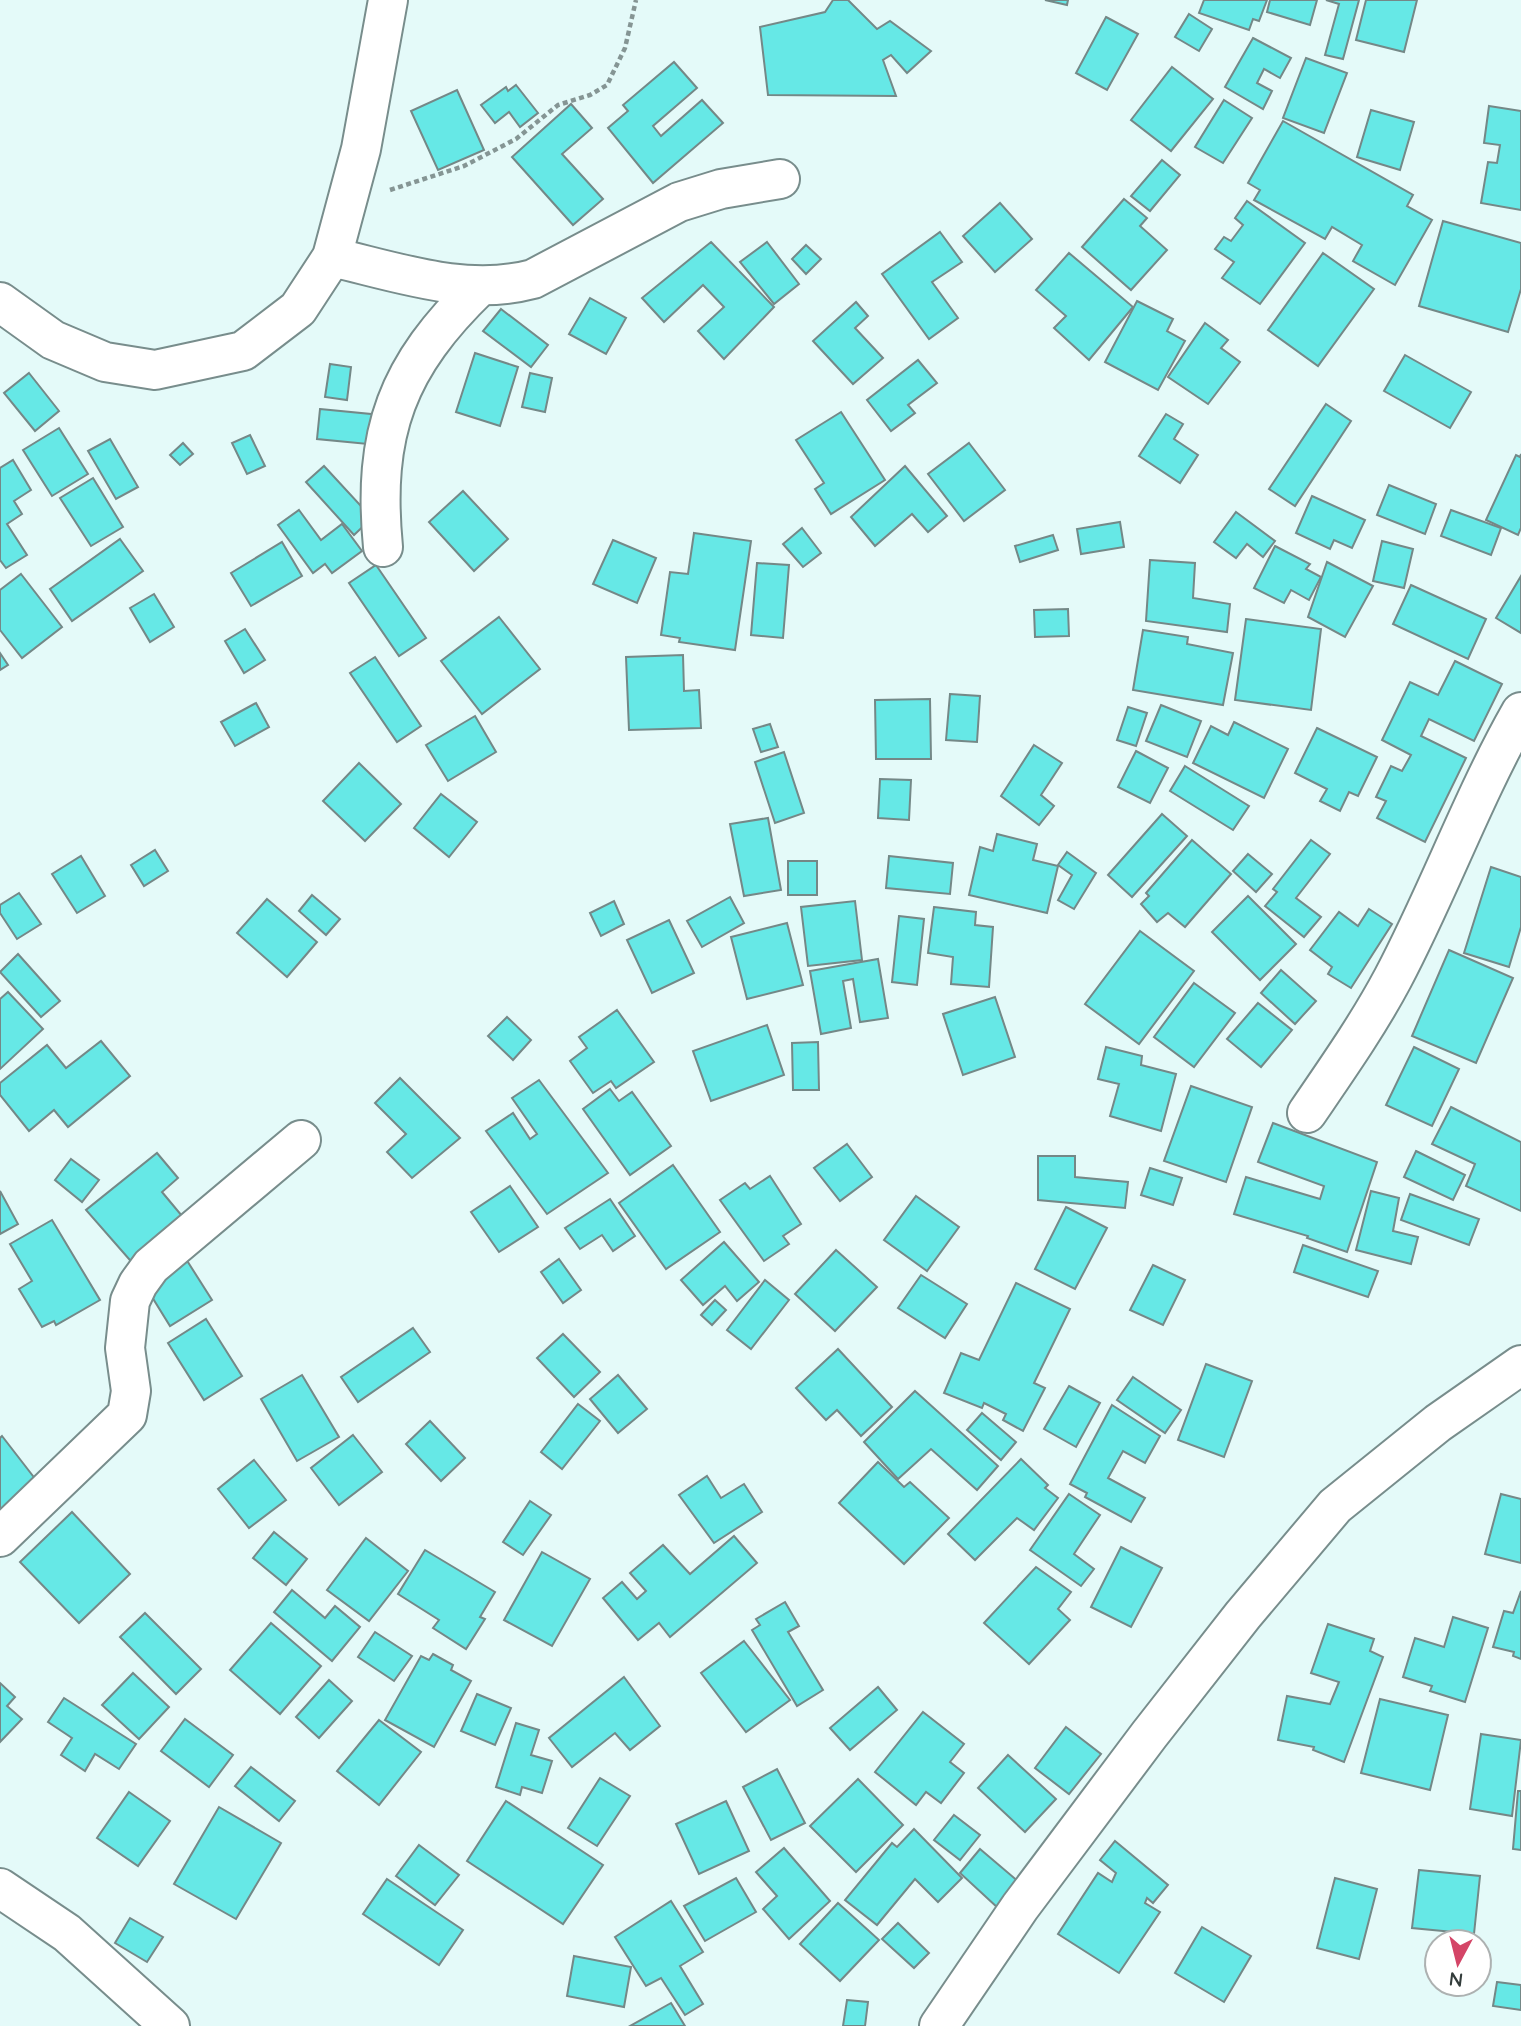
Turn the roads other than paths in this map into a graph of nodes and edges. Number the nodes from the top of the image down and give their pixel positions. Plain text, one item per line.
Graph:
1 (388, 0) edge
2 (780, 179) dead end
3 (332, 257) junction
4 (480, 286) junction
5 (0, 302) edge
6 (383, 547) dead end
7 (1521, 712) edge
8 (1307, 1113) dead end
9 (301, 1140) dead end
10 (1521, 1365) edge
11 (0, 1537) edge
12 (0, 1888) edge
13 (170, 2026) edge
14 (939, 2026) edge

1 - 3 street
2 - 4 street
3 - 4 street
3 - 5 street
4 - 6 street
7 - 8 street
9 - 11 street
10 - 14 street
12 - 13 street

